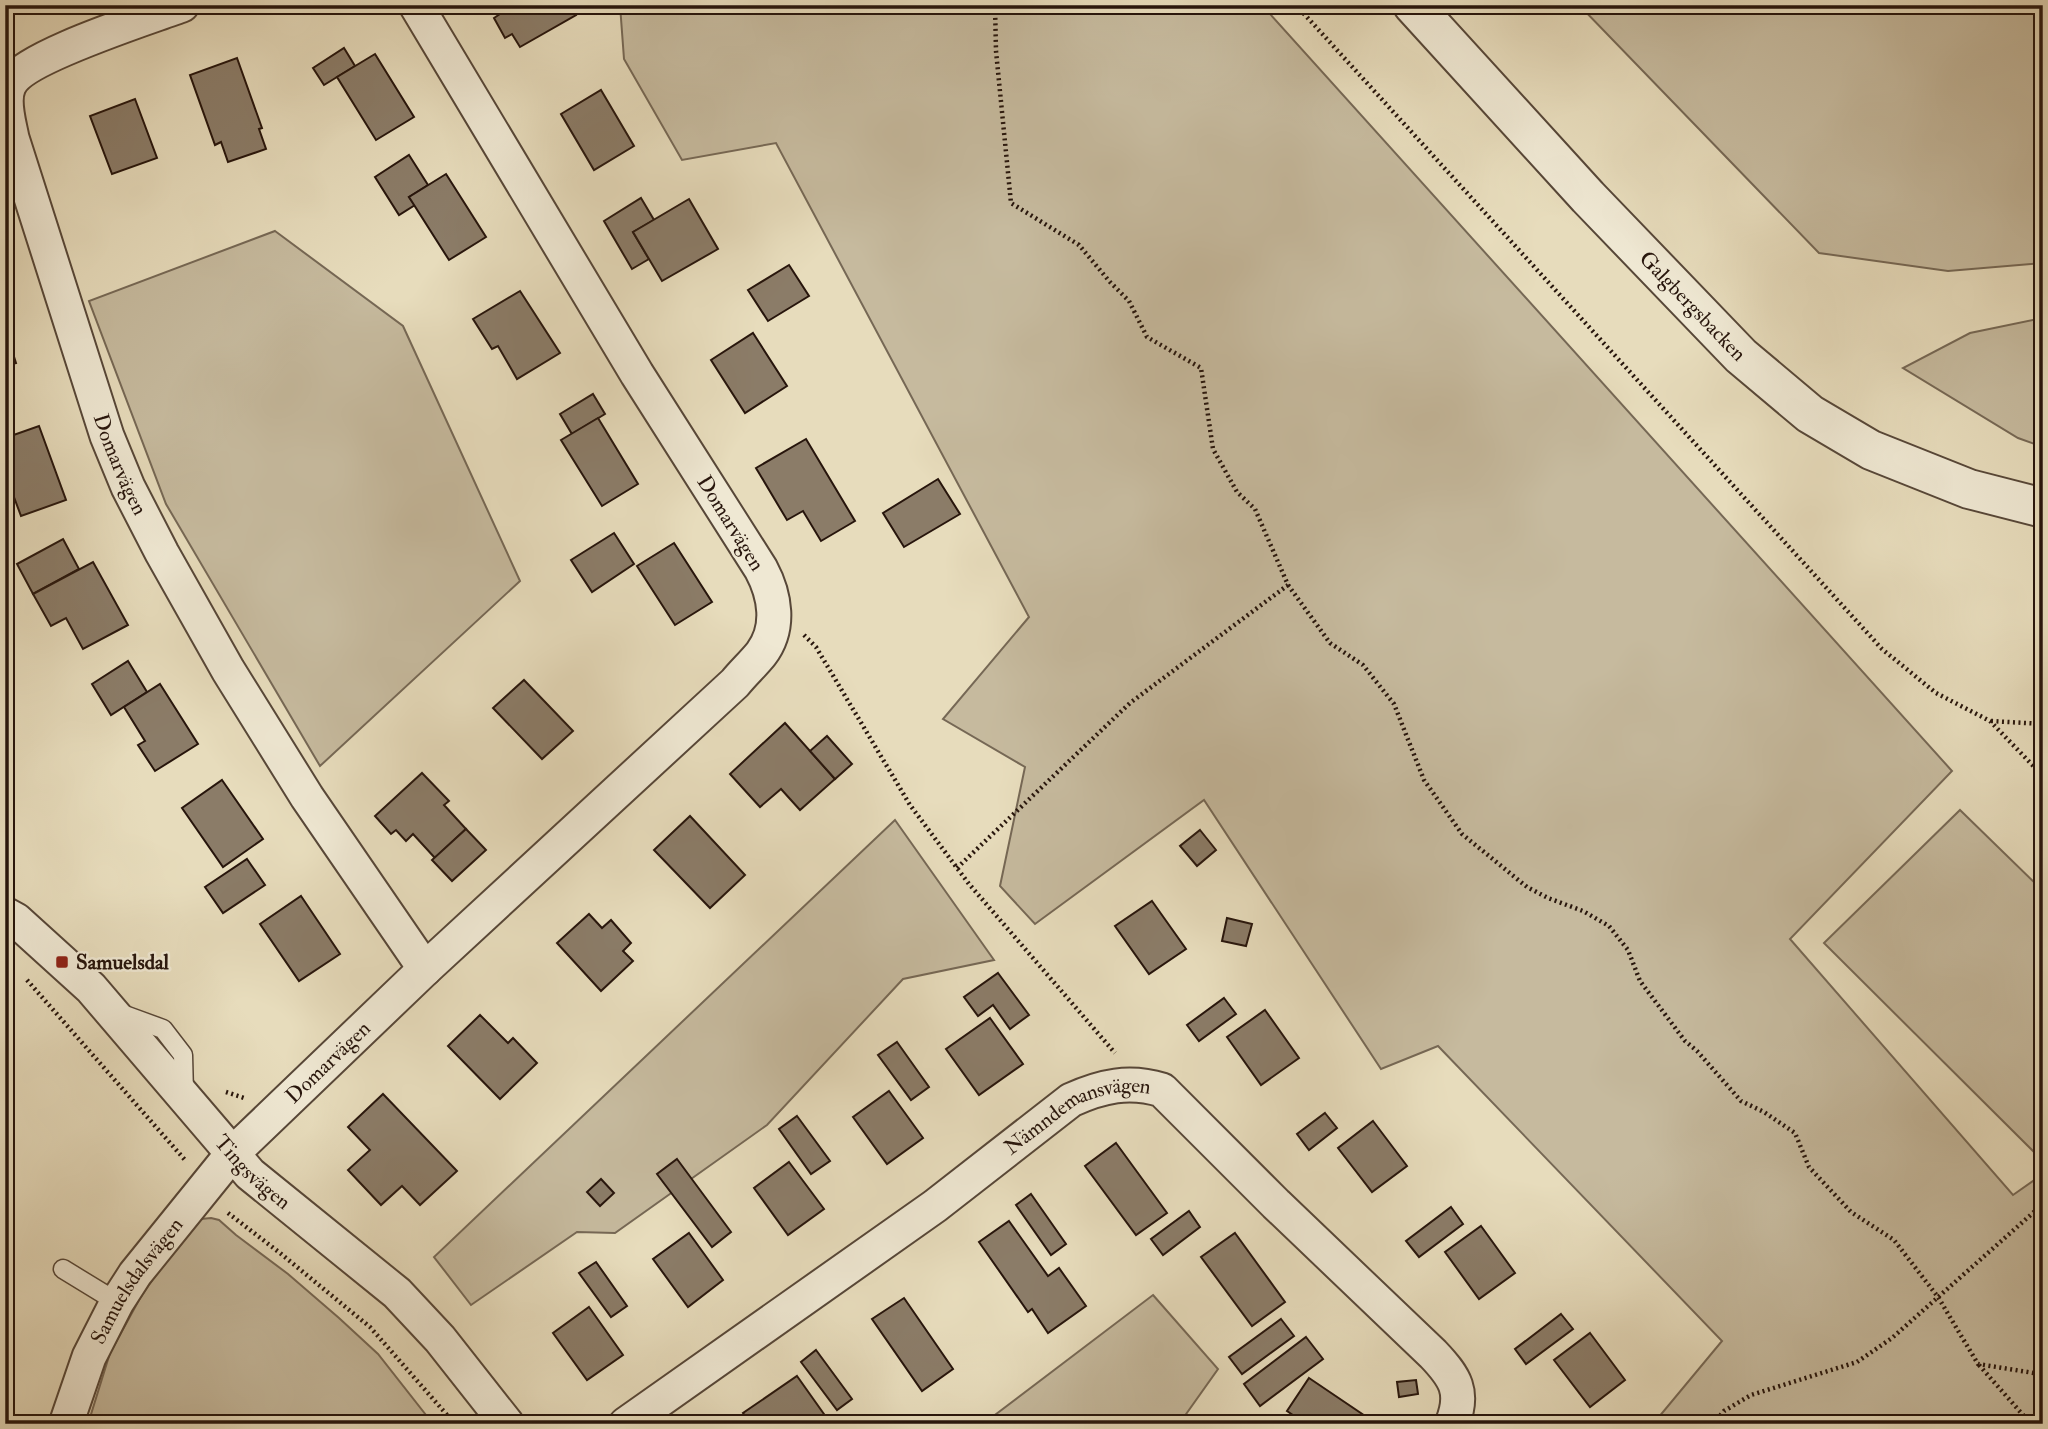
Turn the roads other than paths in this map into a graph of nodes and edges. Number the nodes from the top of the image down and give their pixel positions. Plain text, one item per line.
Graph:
1 (182, 5) edge
2 (416, 5) edge
3 (1413, 5) edge
4 (2043, 508) edge
5 (5, 914) edge
6 (425, 969) junction
7 (232, 1154) junction
8 (63, 1269) dead end
9 (117, 1302) junction
10 (66, 1424) edge
11 (507, 1424) edge
12 (626, 1424) edge
13 (1452, 1424) edge

1 - 6 street, Domarvägen
2 - 6 street, Domarvägen
3 - 4 street, Galgbergsbacken
5 - 7 street, Tingsvägen
6 - 7 street, Domarvägen
7 - 9 street, Samuelsdalsvägen
7 - 11 street, Tingsvägen
8 - 9 lane
9 - 10 street, Samuelsdalsvägen
12 - 13 street, Nämndemansvägen

